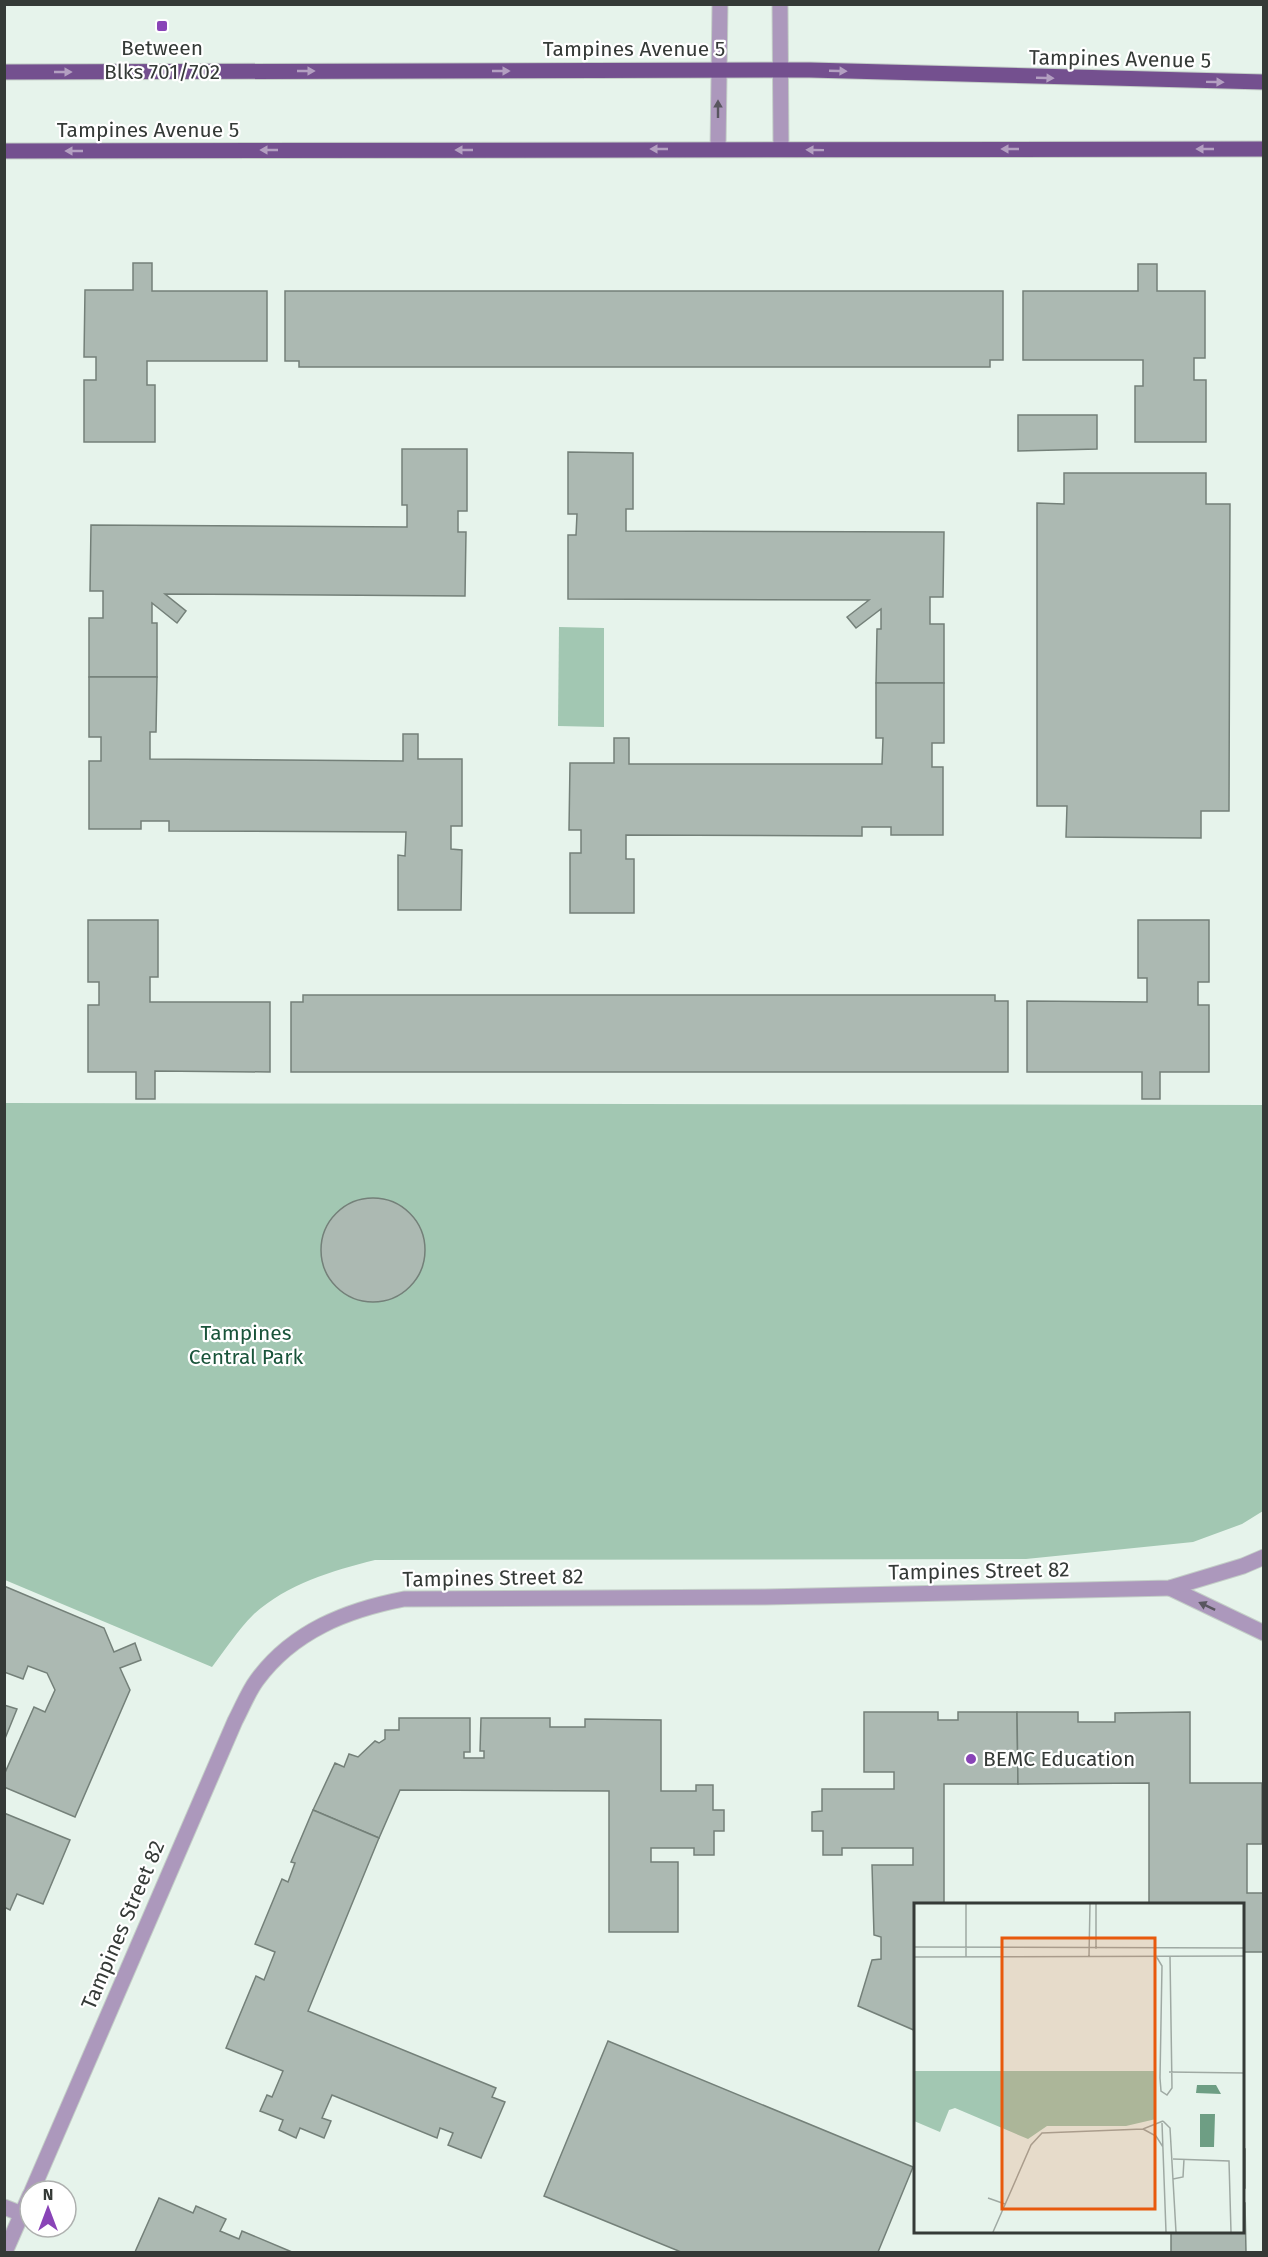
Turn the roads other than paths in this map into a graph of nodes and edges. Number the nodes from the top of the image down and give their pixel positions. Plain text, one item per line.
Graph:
1 (720, 4) edge
2 (780, 4) edge
3 (718, 70) junction
4 (780, 70) junction
5 (4, 72) edge
6 (1263, 82) edge
7 (718, 149) junction
8 (781, 149) junction
9 (1263, 149) edge
10 (4, 151) edge
11 (1263, 1557) edge
12 (1170, 1588) junction
13 (1263, 1633) edge
14 (37, 2179) edge
15 (4, 2207) edge
16 (18, 2212) edge
17 (18, 2223) edge
18 (5, 2253) edge

1 - 3 street
2 - 4 street
3 - 4 main road, Tampines Avenue 5
5 -> 3 main road, Tampines Avenue 5
7 -> 3 street
4 -> 6 main road, Tampines Avenue 5
4 - 8 street
7 - 8 main road, Tampines Avenue 5
7 -> 10 main road, Tampines Avenue 5
9 -> 8 main road, Tampines Avenue 5
11 - 12 street, Tampines Street 82
13 -> 12 street, Tampines Street 82
12 - 14 street, Tampines Street 82
15 - 16 street
17 - 18 street, Tampines Street 82

